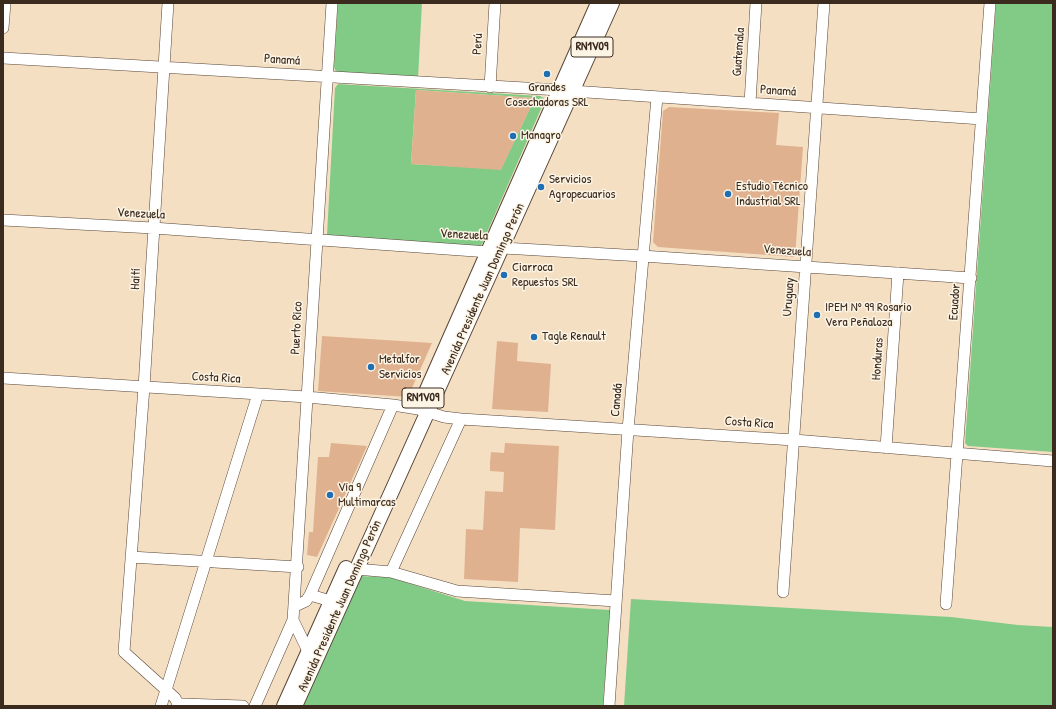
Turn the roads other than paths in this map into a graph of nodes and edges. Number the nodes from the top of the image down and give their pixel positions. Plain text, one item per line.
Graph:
1 (5, 3) edge
2 (168, 3) edge
3 (332, 3) edge
4 (495, 3) edge
5 (598, 3) edge
6 (612, 3) edge
7 (756, 3) edge
8 (824, 3) edge
9 (990, 3) edge
10 (3, 28) edge
11 (3, 58) edge
12 (164, 67) junction
13 (327, 77) junction
14 (490, 87) junction
15 (566, 90) junction
16 (657, 97) junction
17 (750, 103) junction
18 (816, 108) junction
19 (982, 119) junction
20 (3, 220) edge
21 (153, 228) junction
22 (317, 239) junction
23 (503, 248) junction
24 (489, 252) junction
25 (642, 256) junction
26 (805, 266) junction
27 (898, 273) junction
28 (971, 278) junction
29 (3, 378) edge
30 (144, 387) junction
31 (258, 394) junction
32 (307, 397) junction
33 (393, 405) junction
34 (423, 410) junction
35 (461, 419) junction
36 (628, 430) junction
37 (794, 440) junction
38 (886, 448) junction
39 (958, 452) junction
40 (1053, 461) edge
41 (132, 557) junction
42 (206, 561) junction
43 (298, 566) junction
44 (356, 569) junction
45 (391, 572) junction
46 (783, 592) dead end
47 (310, 595) junction
48 (331, 601) junction
49 (616, 601) junction
50 (946, 604) dead end
51 (295, 606) junction
52 (293, 620) junction
53 (308, 651) junction
54 (166, 690) junction
55 (180, 705) edge
56 (161, 706) edge
57 (243, 706) edge
58 (255, 706) edge
59 (284, 706) edge
60 (295, 706) edge
61 (609, 706) edge

1 - 10 street
2 - 12 street, Haití
3 - 13 street, Puerto Rico
4 - 14 street, Perú
5 - 15 main road, Avenida Presidente Juan Domingo Perón / RN1V09
6 - 15 main road, Avenida Presidente Juan Domingo Perón / RN1V09
7 - 17 street, Guatemala
8 - 18 street, Uruguay
9 - 19 street, Ecuador
11 - 12 street, Panamá
12 - 13 street, Panamá
12 - 21 street, Haití
13 - 14 street, Panamá
13 - 22 street, Puerto Rico
14 - 15 street, Panamá
15 - 16 street, Panamá
15 - 23 main road, Avenida Presidente Juan Domingo Perón / RN1V09
15 - 24 main road, Avenida Presidente Juan Domingo Perón / RN1V09
16 - 17 street, Panamá
16 - 25 street, Canadá
17 - 18 street, Panamá
18 - 19 street, Panamá
18 - 26 street, Uruguay
19 - 28 street, Ecuador
20 - 21 street, Venezuela
21 - 22 street, Venezuela
21 - 30 street, Haití
22 - 24 street, Venezuela
22 - 32 street, Puerto Rico
23 - 24 street, Venezuela
23 - 25 street, Venezuela
23 - 34 main road, Avenida Presidente Juan Domingo Perón / RN1V09
24 - 34 main road, Avenida Presidente Juan Domingo Perón / RN1V09
25 - 26 street, Venezuela
25 - 36 street, Canadá
26 - 27 street, Venezuela
26 - 37 street, Uruguay
27 - 28 street, Venezuela
27 - 38 street, Honduras
28 - 39 street, Ecuador
29 - 30 street, Costa Rica
30 - 31 street, Costa Rica
30 - 41 street, Haití
31 - 32 street, Costa Rica
31 - 42 street
32 - 33 street, Costa Rica
32 - 43 street, Puerto Rico
33 - 34 street, Costa Rica
33 - 47 street
34 - 35 street, Costa Rica
34 - 44 main road, Avenida Presidente Juan Domingo Perón / RN1V09
34 - 48 main road, Avenida Presidente Juan Domingo Perón / RN1V09
35 - 36 street, Costa Rica
35 - 45 street
36 - 37 street, Costa Rica
36 - 49 street, Canadá
37 - 38 street, Costa Rica
37 - 46 street, Uruguay
38 - 39 street, Costa Rica
39 - 40 street, Costa Rica
39 - 50 street, Ecuador
41 - 42 street
41 - 54 street, Haití
42 - 43 street
42 - 54 street
43 - 51 street, Puerto Rico
44 - 45 street
44 - 60 main road, Avenida Presidente Juan Domingo Perón / RN1V09
45 - 49 street
47 - 48 street
47 - 51 street
48 - 53 main road, Avenida Presidente Juan Domingo Perón / RN1V09
49 - 61 street, Canadá
51 - 52 street, Puerto Rico
52 - 53 street
52 - 58 street, Puerto Rico
53 - 59 main road, Avenida Presidente Juan Domingo Perón / RN1V09
54 - 55 street
54 - 56 street
55 - 57 street

